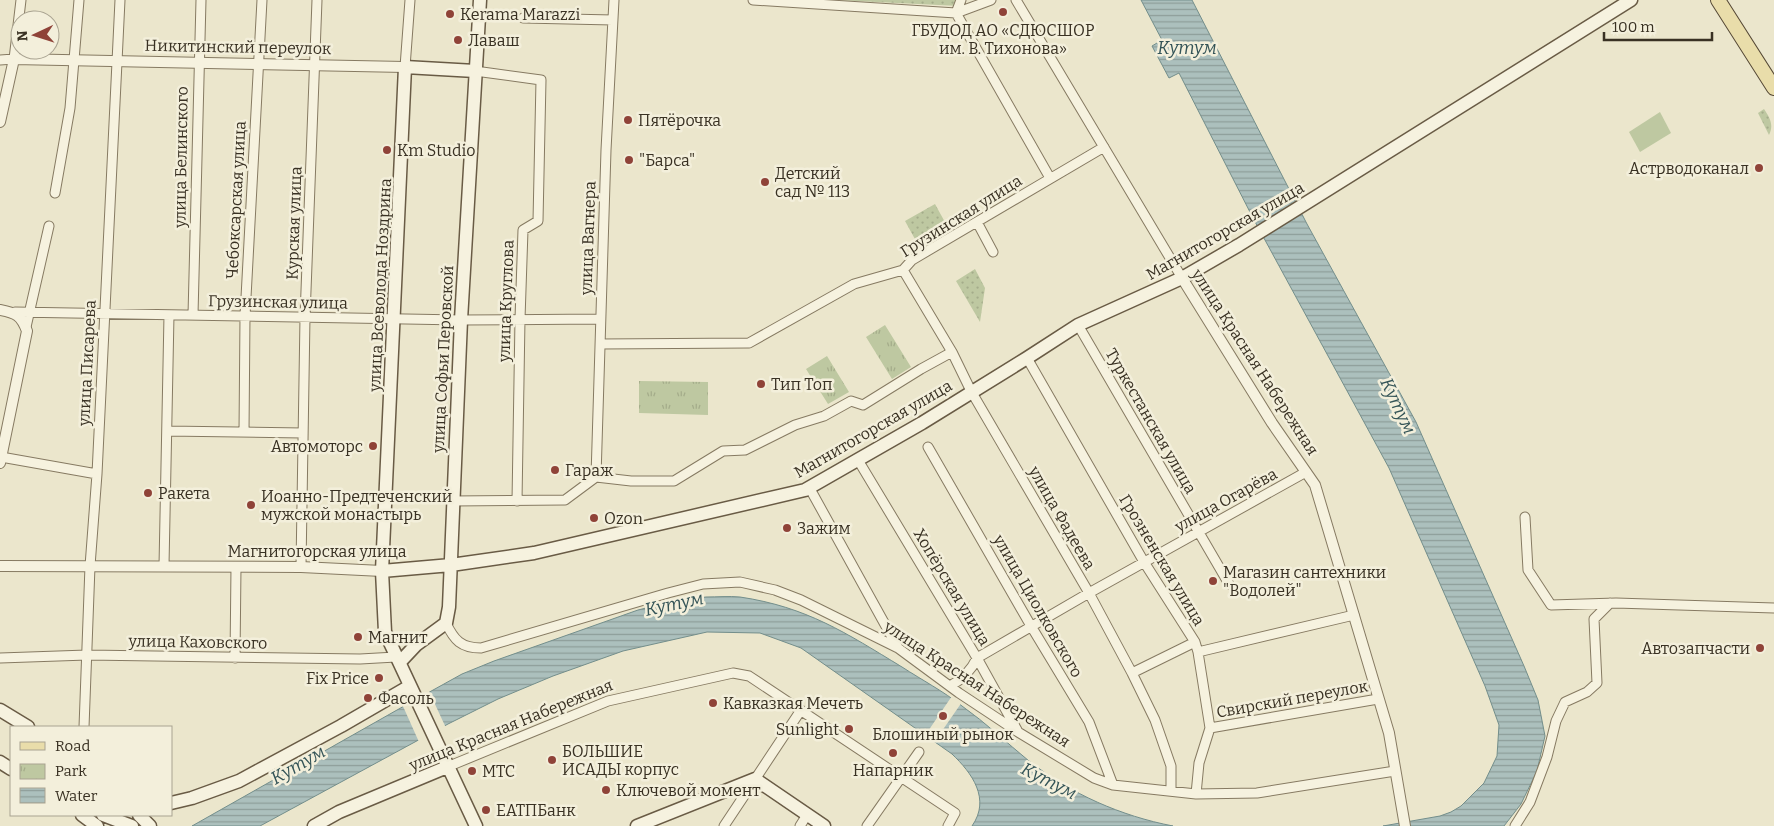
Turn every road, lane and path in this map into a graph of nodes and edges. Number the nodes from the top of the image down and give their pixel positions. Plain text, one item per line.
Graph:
1 (79, 0) edge
2 (120, 0) edge
3 (201, 0) edge
4 (262, 0) edge
5 (317, 0) edge
6 (410, 0) edge
7 (480, 0) edge
8 (614, 0) edge
9 (753, 0) edge
10 (774, 0) edge
11 (961, 0) edge
12 (991, 0) edge
13 (1016, 0) edge
14 (1631, 0) edge
15 (1718, 0) edge
16 (956, 13) junction
17 (523, 18) dead end
18 (613, 20) junction
19 (14, 60) edge
20 (60, 60) edge
21 (75, 60) junction
22 (116, 60) junction
23 (198, 62) junction
24 (258, 64) junction
25 (315, 65) junction
26 (405, 68) junction
27 (476, 71) junction
28 (1774, 88) edge
29 (0, 122) edge
30 (1104, 147) junction
31 (1050, 178) junction
32 (55, 193) dead end
33 (977, 222) junction
34 (49, 226) dead end
35 (994, 252) dead end
36 (903, 270) junction
37 (1182, 278) junction
38 (0, 310) edge
39 (15, 312) junction
40 (29, 313) junction
41 (104, 314) junction
42 (169, 315) junction
43 (193, 315) junction
44 (245, 316) junction
45 (305, 318) junction
46 (395, 319) junction
47 (520, 319) junction
48 (600, 319) junction
49 (461, 320) junction
50 (1078, 325) junction
51 (26, 327) junction
52 (600, 344) junction
53 (952, 352) junction
54 (1027, 358) junction
55 (971, 391) junction
56 (167, 431) junction
57 (244, 432) junction
58 (303, 433) junction
59 (928, 447) dead end
60 (1, 460) edge
61 (858, 460) junction
62 (1306, 472) junction
63 (97, 474) junction
64 (596, 477) junction
65 (809, 488) junction
66 (517, 500) junction
67 (452, 501) junction
68 (1525, 517) dead end
69 (1198, 532) junction
70 (1144, 562) junction
71 (451, 565) junction
72 (0, 566) edge
73 (90, 566) junction
74 (164, 566) junction
75 (236, 567) junction
76 (301, 568) junction
77 (382, 572) junction
78 (1228, 584) dead end
79 (1089, 593) junction
80 (1610, 602) junction
81 (1774, 608) edge
82 (1354, 615) junction
83 (446, 623) junction
84 (1032, 626) junction
85 (1195, 642) junction
86 (898, 648) junction
87 (1198, 652) junction
88 (87, 655) junction
89 (0, 658) edge
90 (235, 658) junction
91 (978, 658) junction
92 (398, 659) junction
93 (1132, 673) junction
94 (950, 686) junction
95 (412, 690) junction
96 (1378, 699) junction
97 (0, 710) edge
98 (801, 710) junction
99 (26, 726) edge
100 (84, 726) edge
101 (1210, 728) junction
102 (1018, 732) junction
103 (920, 752) dead end
104 (447, 767) junction
105 (1395, 771) junction
106 (902, 777) junction
107 (755, 780) junction
108 (1113, 785) junction
109 (1171, 790) junction
110 (1196, 794) junction
111 (172, 803) edge
112 (807, 815) junction
113 (83, 816) edge
114 (106, 816) edge
115 (140, 816) edge
116 (658, 821) edge
117 (97, 826) edge
118 (132, 826) edge
119 (150, 826) edge
120 (314, 826) edge
121 (476, 826) edge
122 (637, 826) edge
123 (724, 826) edge
124 (800, 826) edge
125 (824, 826) edge
126 (867, 826) edge
127 (948, 826) edge
128 (1404, 826) edge
129 (1515, 826) edge

1 - 21 street
2 - 22 street, улица Писарева
3 - 23 street, улица Белинского
4 - 24 street, Чебоксарская улица
5 - 25 street, Курская улица
6 - 26 street, улица Всеволода Ноздрина
7 - 27 main road, улица Софьи Перовской
8 - 18 street, улица Вагнера
9 - 10 street
10 - 16 street
11 - 16 street
12 - 16 street
13 - 30 street, улица Красная Набережная
14 - 37 main road, Магнитогорская улица
15 - 28 main road
16 - 31 street
17 - 18 street
18 - 48 street, улица Вагнера
19 - 29 street
20 - 21 street, Никитинский переулок
21 - 22 street, Никитинский переулок
21 - 32 street
22 - 23 street, Никитинский переулок
22 - 41 street, улица Писарева
23 - 24 street, Никитинский переулок
23 - 43 street, улица Белинского
24 - 25 street, Никитинский переулок
24 - 44 street, Чебоксарская улица
25 - 26 street, Никитинский переулок
25 - 45 street, Курская улица
26 - 27 main road, Никитинский переулок
26 - 46 main road, улица Всеволода Ноздрина
27 - 47 street, улица Круглова
27 - 49 main road, улица Софьи Перовской
30 - 31 street, Грузинская улица
30 - 37 street, улица Красная Набережная
31 - 33 street, Грузинская улица
33 - 35 street
33 - 36 street, Грузинская улица
34 - 40 street
36 - 52 street, Грузинская улица
36 - 53 street, улица Фадеева
37 - 50 main road, Магнитогорская улица
37 - 62 street, улица Красная Набережная
38 - 39 street, Грузинская улица
39 - 40 street, Грузинская улица
39 - 51 street
40 - 41 street, Грузинская улица
40 - 51 street
41 - 42 street, Грузинская улица
41 - 63 street, улица Писарева
42 - 43 street, Грузинская улица
42 - 56 street
43 - 44 street, Грузинская улица
44 - 45 street, Грузинская улица
44 - 57 street, Чебоксарская улица
45 - 46 street, Грузинская улица
45 - 58 street, Курская улица
46 - 49 street, Грузинская улица
46 - 77 main road, улица Всеволода Ноздрина
47 - 48 street, Грузинская улица
47 - 49 street, Грузинская улица
47 - 66 street, улица Круглова
48 - 52 street, улица Вагнера
49 - 67 main road, улица Софьи Перовской
50 - 54 main road, Магнитогорская улица
50 - 69 street, Туркестанская улица
51 - 60 street
52 - 64 street, улица Вагнера
53 - 55 street, улица Фадеева
53 - 64 street
54 - 55 main road, Магнитогорская улица
54 - 70 street, Грозненская улица
55 - 61 main road, Магнитогорская улица
55 - 79 street, улица Фадеева
56 - 57 street
56 - 74 street
57 - 58 street
58 - 76 street, Курская улица
59 - 84 street, улица Циолковского
60 - 63 street
61 - 65 main road, Магнитогорская улица
61 - 91 street, Хопёрская улица
62 - 69 street, улица Огарёва
62 - 82 street, улица Красная Набережная
63 - 73 street, улица Писарева
64 - 66 street
65 - 71 main road, Магнитогорская улица
65 - 86 street
66 - 67 street
67 - 71 main road, улица Софьи Перовской
68 - 80 street
69 - 70 street, улица Огарёва
69 - 78 street, Туркестанская улица
70 - 79 street, улица Огарёва
70 - 85 street, Грозненская улица
71 - 77 main road, Магнитогорская улица
71 - 83 main road, улица Софьи Перовской
72 - 73 street, Магнитогорская улица
73 - 74 street, Магнитогорская улица
73 - 88 street, улица Писарева
74 - 75 street, Магнитогорская улица
75 - 76 street, Магнитогорская улица
75 - 90 street
76 - 77 street, Магнитогорская улица
77 - 92 main road, улица Всеволода Ноздрина
79 - 84 street, улица Огарёва
79 - 93 street, улица Фадеева
80 - 81 street
80 - 129 street
82 - 87 street
82 - 96 street, улица Красная Набережная
83 - 86 street, улица Красная Набережная
83 - 92 main road
84 - 91 street, улица Огарёва
84 - 108 street, улица Циолковского
85 - 87 street, Грозненская улица
85 - 93 street
86 - 94 street, улица Красная Набережная
87 - 101 street, Грозненская улица
88 - 89 street, улица Каховского
88 - 90 street, улица Каховского
88 - 100 street, улица Писарева
90 - 92 street, улица Каховского
91 - 94 street
91 - 102 street, Хопёрская улица
92 - 95 main road
93 - 109 street, улица Фадеева
94 - 102 street, улица Красная Набережная
95 - 104 main road
95 - 111 main road
96 - 101 street, Свирский переулок
96 - 105 street, улица Красная Набережная
97 - 99 main road
98 - 104 street, улица Красная Набережная
98 - 106 street, улица Красная Набережная
98 - 107 street
101 - 110 street, Грозненская улица
102 - 108 street, улица Красная Набережная
103 - 106 street
104 - 120 main road, улица Красная Набережная
104 - 121 main road
105 - 110 street, улица Красная Набережная
105 - 128 street, улица Красная Набережная
106 - 126 street
106 - 127 street, улица Красная Набережная
107 - 112 main road
107 - 116 main road
107 - 123 street
108 - 109 street, улица Красная Набережная
109 - 110 street, улица Красная Набережная
112 - 124 street
112 - 125 main road
113 - 117 main road
114 - 118 main road
115 - 119 main road
116 - 122 main road

